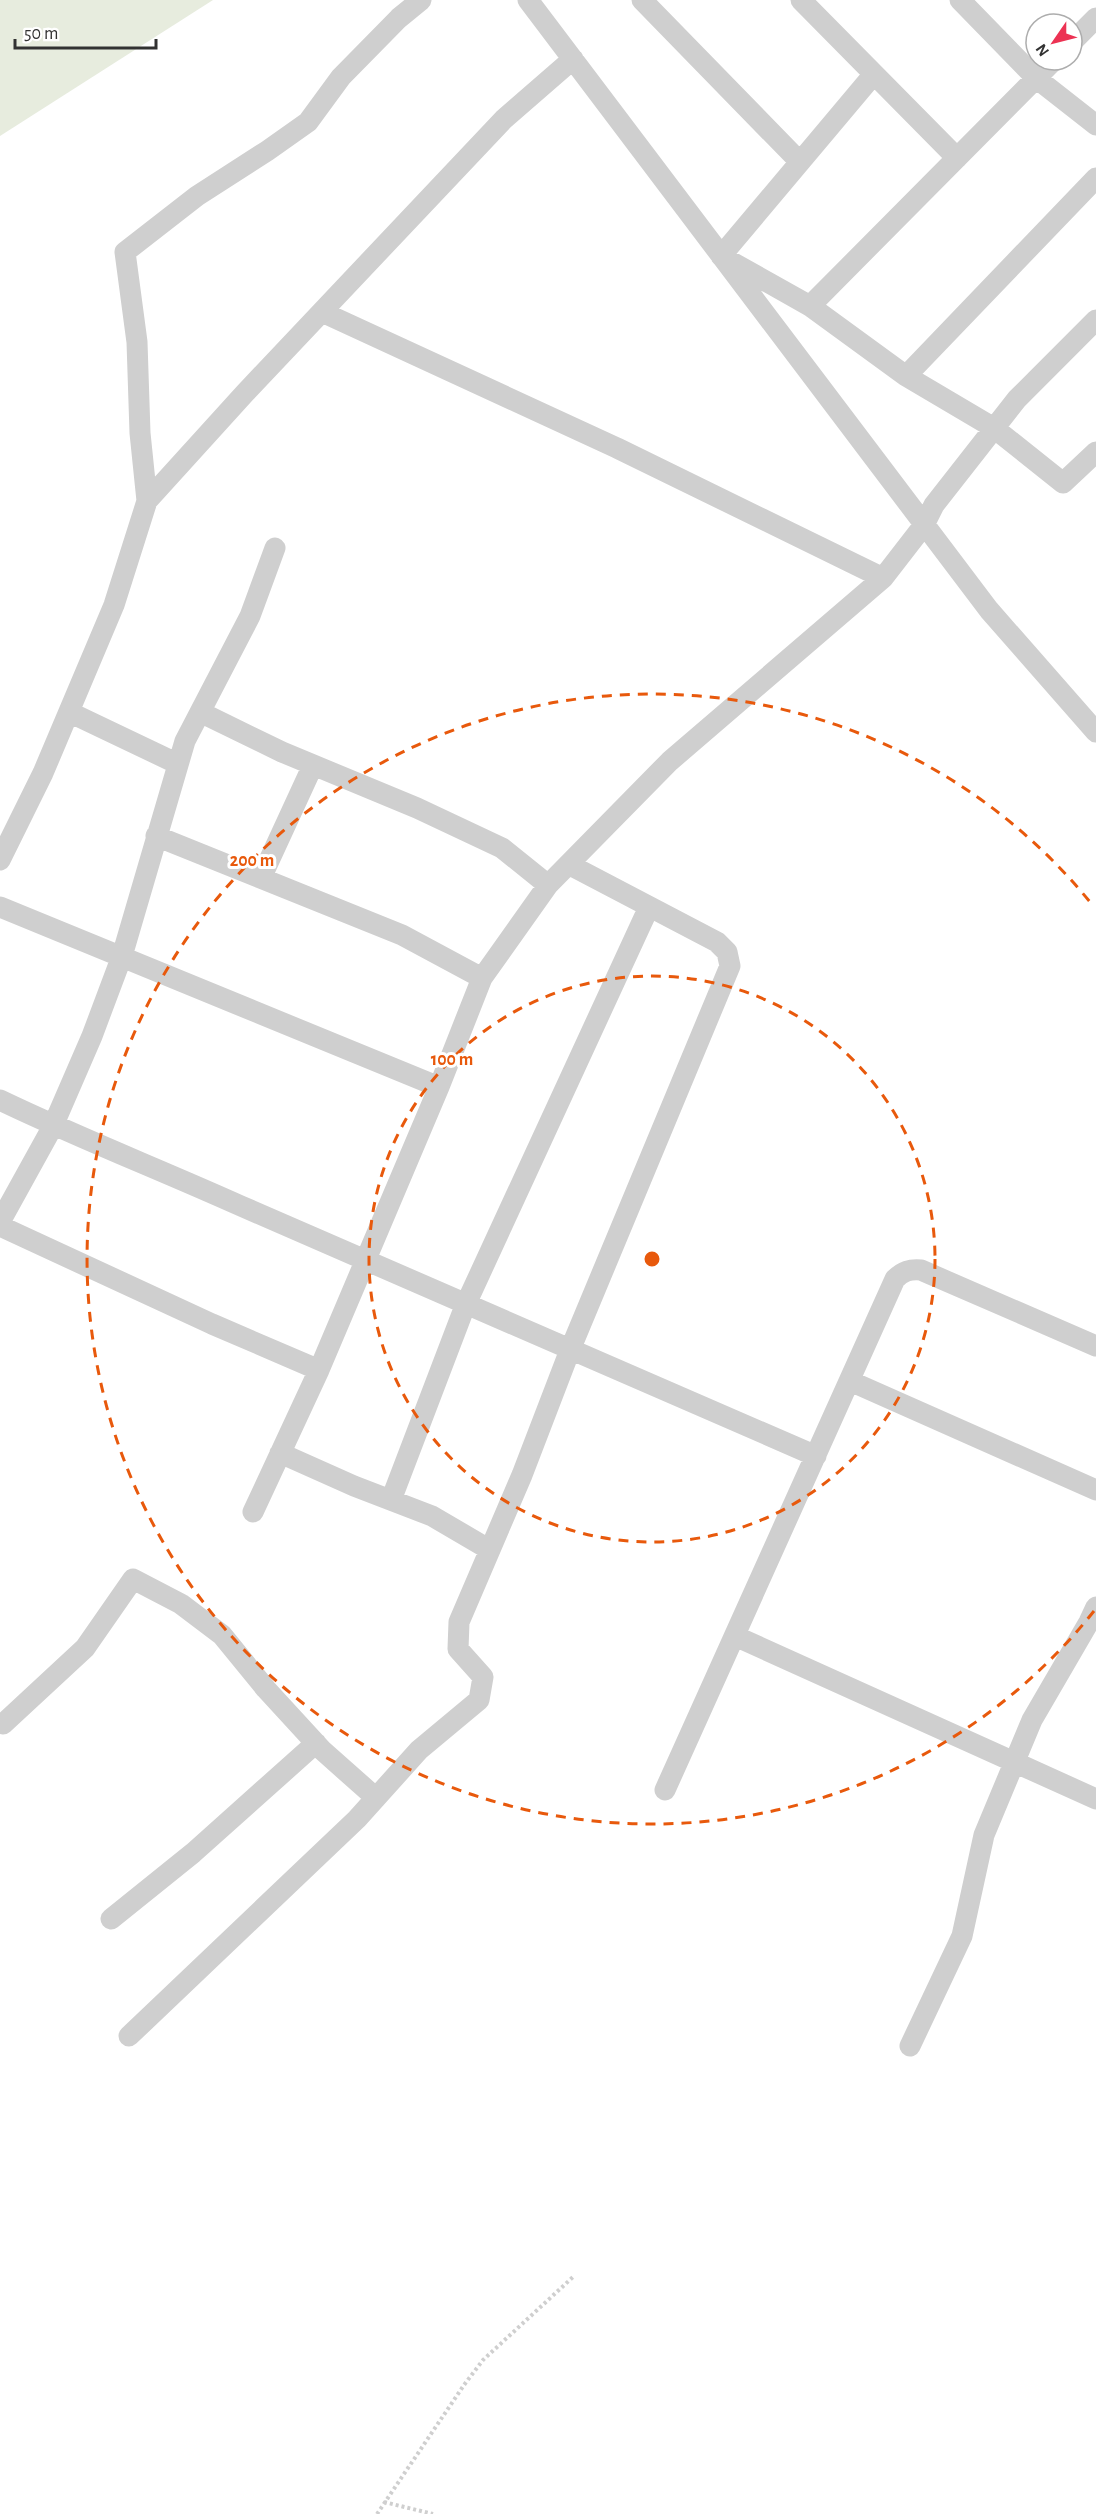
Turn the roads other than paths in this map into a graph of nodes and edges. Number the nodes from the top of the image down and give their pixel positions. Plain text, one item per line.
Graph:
1 (421, 0) edge
2 (528, 0) edge
3 (642, 0) edge
4 (801, 0) edge
5 (960, 0) edge
6 (1096, 18) edge
7 (1084, 30) edge
8 (573, 60) junction
9 (1042, 72) edge
10 (874, 74) junction
11 (1036, 78) junction
12 (1096, 125) edge
13 (957, 158) junction
14 (799, 161) junction
15 (1096, 178) edge
16 (721, 256) junction
17 (810, 306) junction
18 (322, 312) junction
19 (1096, 320) edge
20 (906, 376) junction
21 (994, 428) junction
22 (1096, 452) edge
23 (147, 501) junction
24 (924, 525) junction
25 (275, 548) dead end
26 (883, 578) junction
27 (69, 712) junction
28 (200, 712) junction
29 (1096, 732) edge
30 (178, 764) junction
31 (313, 765) junction
32 (156, 836) junction
33 (0, 860) edge
34 (570, 865) junction
35 (261, 878) junction
36 (548, 885) junction
37 (0, 907) edge
38 (649, 907) junction
39 (122, 956) junction
40 (482, 978) junction
41 (439, 1087) junction
42 (0, 1100) edge
43 (53, 1126) junction
44 (0, 1222) edge
45 (0, 1226) edge
46 (364, 1260) junction
47 (465, 1306) junction
48 (1096, 1346) edge
49 (570, 1350) junction
50 (319, 1370) junction
51 (850, 1381) junction
52 (280, 1454) junction
53 (816, 1456) junction
54 (1096, 1490) edge
55 (391, 1500) junction
56 (253, 1512) dead end
57 (490, 1550) junction
58 (1096, 1606) edge
59 (735, 1636) junction
60 (3, 1724) dead end
61 (316, 1743) junction
62 (1015, 1762) junction
63 (665, 1790) dead end
64 (376, 1798) junction
65 (1096, 1799) edge
66 (111, 1919) dead end
67 (129, 2036) dead end
68 (910, 2046) dead end

1 - 23 street
2 - 8 street
3 - 14 street
4 - 10 street
5 - 11 street
6 - 7 street
8 - 16 street
8 - 18 street
9 - 11 street
10 - 13 street
10 - 14 street
11 - 12 street
11 - 13 street
13 - 17 street
14 - 16 street
15 - 20 street
16 - 17 street
16 - 24 street
17 - 20 street
18 - 23 street
18 - 26 street
19 - 21 street
20 - 21 street
21 - 22 street
21 - 24 street
23 - 27 street
24 - 26 street
24 - 29 street
25 - 28 street
26 - 34 street
27 - 30 street
27 - 33 street
28 - 30 street
28 - 31 street
30 - 32 street
31 - 35 street
31 - 36 street
32 - 35 street
32 - 39 street
34 - 36 street
34 - 38 street
35 - 40 street
36 - 40 street
37 - 39 street
38 - 47 street
38 - 49 street
39 - 41 street
39 - 43 street
40 - 41 street
41 - 46 street
42 - 43 street
43 - 44 street
43 - 46 street
45 - 50 street
46 - 47 street
46 - 50 street
47 - 49 street
47 - 55 street
48 - 51 street
49 - 53 street
49 - 57 street
50 - 52 street
51 - 53 street
51 - 54 street
52 - 55 street
52 - 56 street
53 - 59 street
55 - 57 street
57 - 64 street
58 - 62 street
59 - 62 street
59 - 63 street
60 - 61 street
61 - 64 street
61 - 66 street
62 - 65 street
62 - 68 street
64 - 67 street

